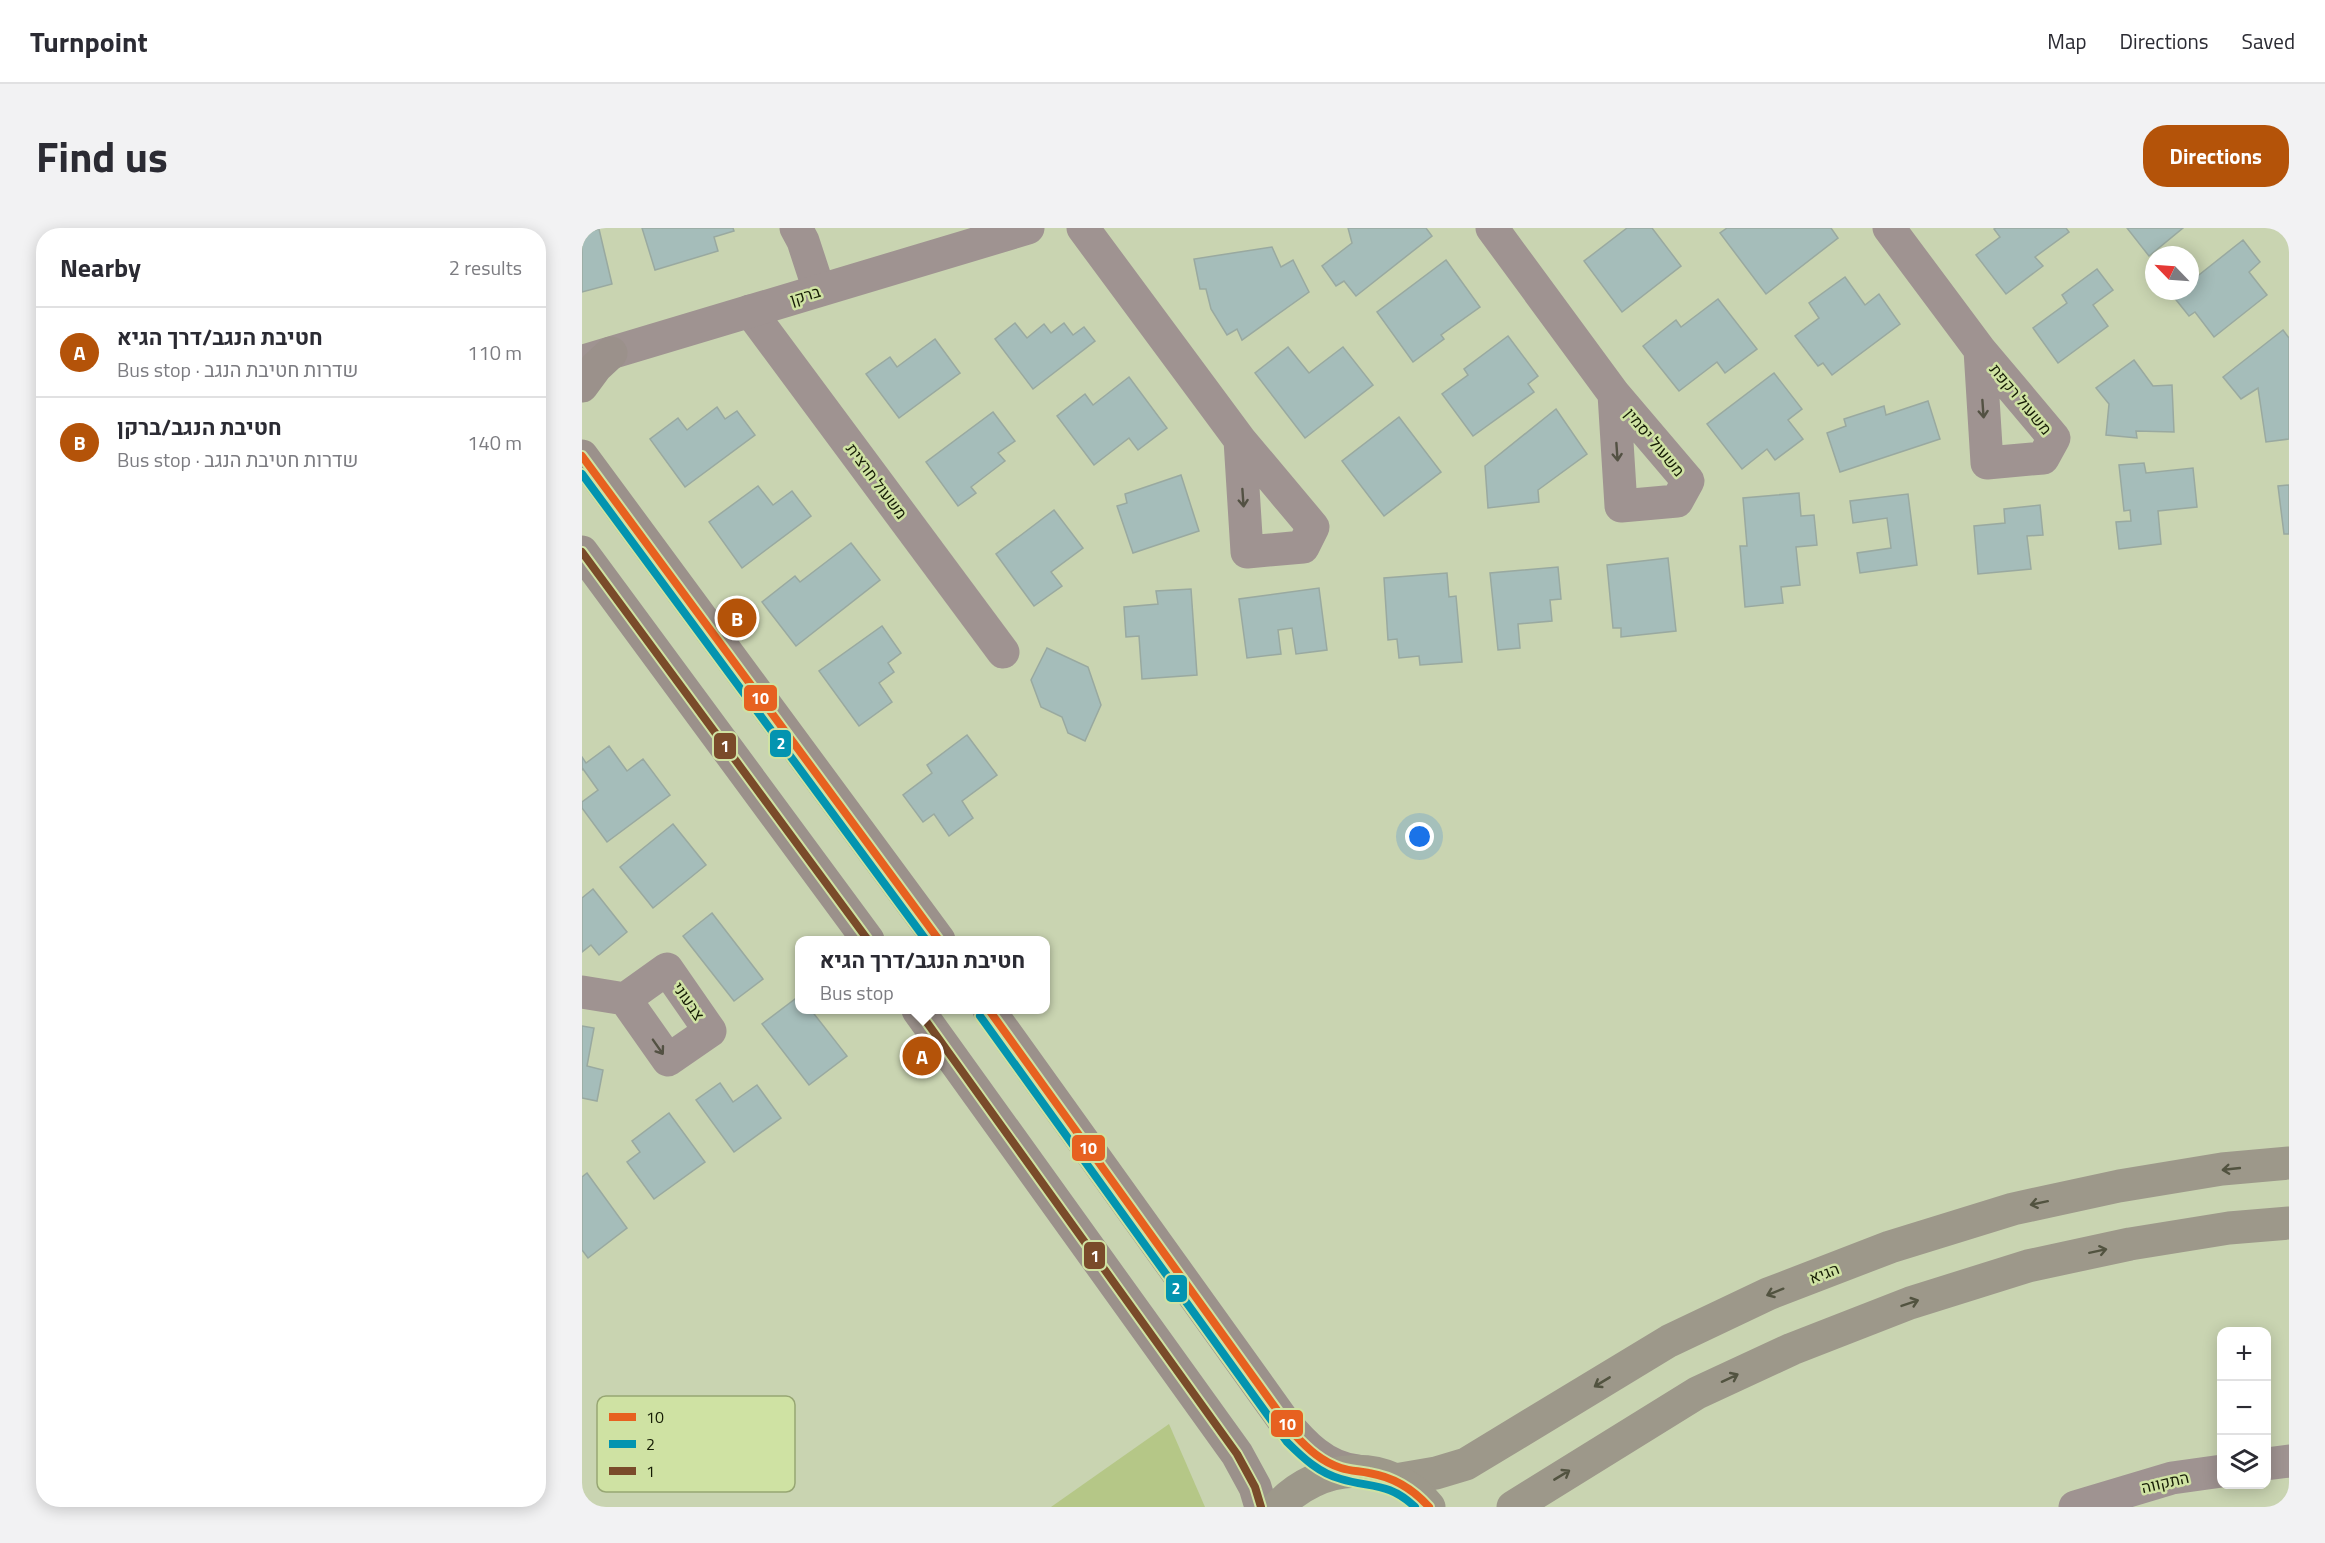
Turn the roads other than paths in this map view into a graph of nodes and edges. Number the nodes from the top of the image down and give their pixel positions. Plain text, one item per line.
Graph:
1 (796, 228) edge
2 (1028, 228) edge
3 (1083, 228) edge
4 (1492, 228) edge
5 (1889, 228) edge
6 (819, 290) junction
7 (750, 311) junction
8 (1980, 350) dead end
9 (596, 357) edge
10 (582, 386) edge
11 (1614, 394) dead end
12 (1240, 440) dead end
13 (582, 456) edge
14 (582, 552) edge
15 (1003, 652) dead end
16 (865, 936) edge
17 (936, 936) edge
18 (582, 992) edge
19 (625, 999) dead end
20 (921, 1014) edge
21 (992, 1014) edge
22 (2289, 1163) edge
23 (2289, 1223) edge
24 (2289, 1461) edge
25 (2271, 1463) edge
26 (1357, 1471) junction
27 (2217, 1472) edge
28 (1395, 1480) junction
29 (1261, 1507) edge
30 (1278, 1507) edge
31 (1429, 1507) edge
32 (1513, 1507) edge
33 (2075, 1507) edge

1 - 6 street
2 - 6 street, ברקן
3 - 12 street
4 - 11 street, משעול יסמין
5 - 8 street, משעול רקפת
6 - 7 street, ברקן
7 - 9 street, ברקן
7 - 15 street, משעול חרצית
9 - 10 main road
13 - 17 main road
14 - 16 main road
18 - 19 street
20 - 29 main road
21 - 26 main road
22 -> 28 highway, הגיא
32 -> 23 highway
24 - 25 street
26 - 28 highway
26 - 30 highway
27 - 33 street, התקווה
28 - 31 highway

